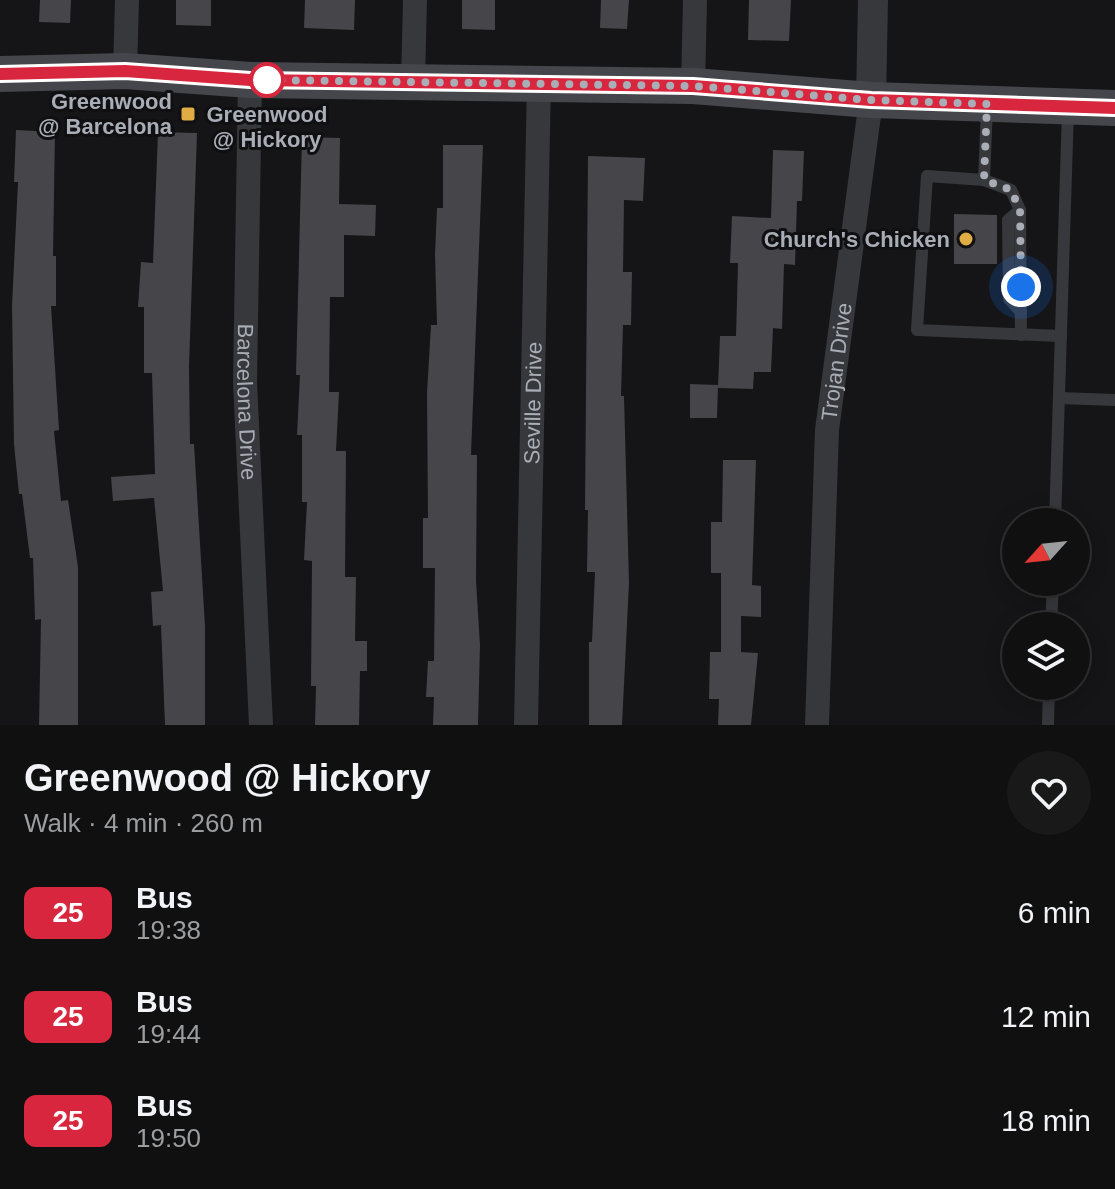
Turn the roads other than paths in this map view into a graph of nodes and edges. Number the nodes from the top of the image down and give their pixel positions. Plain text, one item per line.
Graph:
1 (127, 0) edge
2 (415, 0) edge
3 (695, 0) edge
4 (873, 0) edge
5 (125, 71) junction
6 (0, 74) edge
7 (250, 80) junction
8 (413, 80) junction
9 (539, 82) junction
10 (693, 86) junction
11 (871, 100) junction
12 (987, 104) junction
13 (1068, 107) junction
14 (1115, 108) edge
15 (984, 180) junction
16 (1021, 335) junction
17 (1061, 336) junction
18 (1059, 398) junction
19 (1115, 400) edge
20 (1055, 508) edge
21 (1049, 700) edge
22 (261, 725) edge
23 (526, 725) edge
24 (817, 725) edge
25 (1048, 725) edge

1 - 5 street
2 - 8 street
3 - 10 street
4 - 11 street, Trojan Drive
5 - 6 main road
5 - 7 main road
7 - 8 main road
7 - 22 street, Barcelona Drive
8 - 9 main road
9 - 10 main road
9 - 23 street, Seville Drive
10 - 11 main road
11 - 12 main road
11 - 24 street, Trojan Drive
12 - 13 main road
12 - 15 lane
13 - 14 main road
13 - 17 lane
15 - 16 lane
15 - 16 lane
16 - 17 lane
17 - 18 lane
18 - 19 lane
18 - 20 lane
21 - 25 lane

